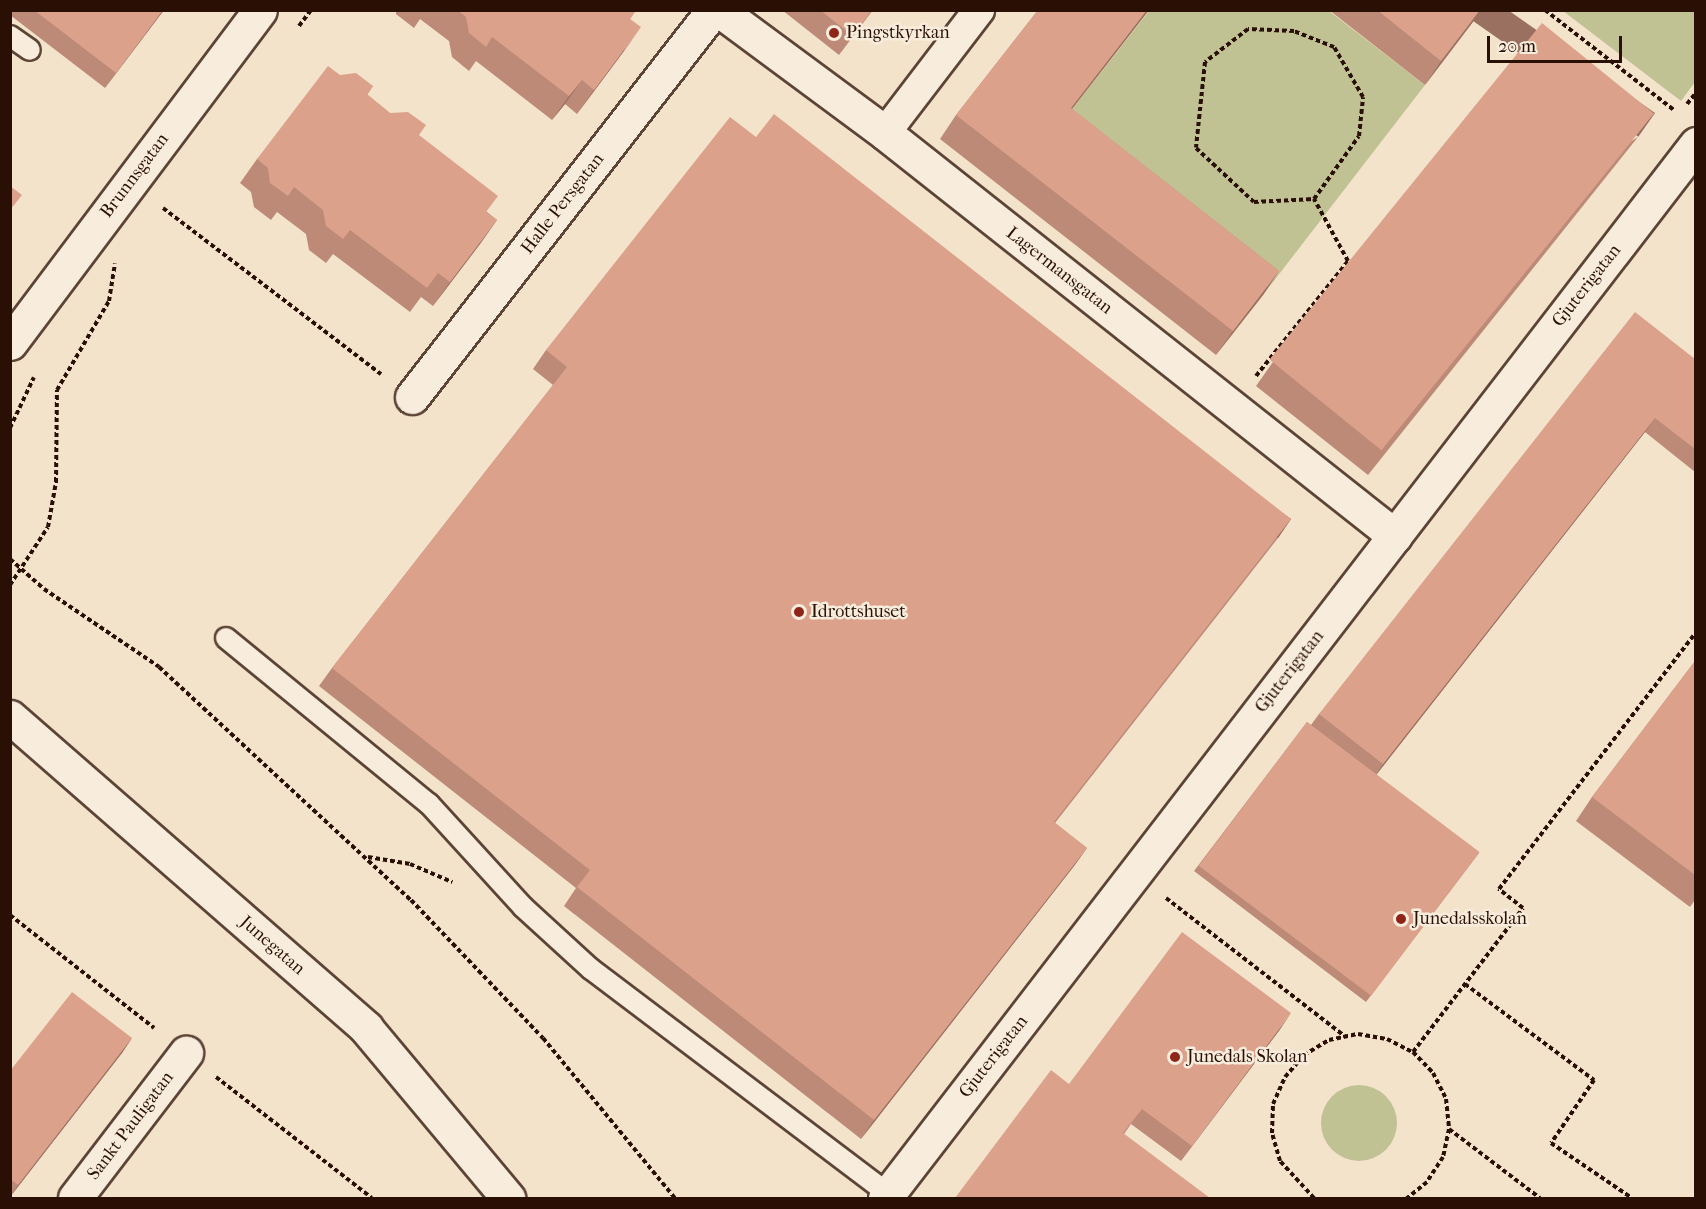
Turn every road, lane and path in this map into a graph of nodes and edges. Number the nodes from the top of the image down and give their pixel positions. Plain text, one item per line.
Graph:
1 (260, 10) edge
2 (713, 10) edge
3 (719, 10) edge
4 (979, 10) edge
5 (1545, 10) edge
6 (10, 36) edge
7 (30, 50) dead end
8 (1679, 115) dead end
9 (885, 133) junction
10 (1695, 144) edge
11 (1314, 200) junction
12 (160, 205) dead end
13 (115, 263) dead end
14 (10, 343) edge
15 (412, 397) joint
16 (1232, 407) junction
17 (1395, 536) junction
18 (10, 559) edge
19 (10, 585) edge
20 (1695, 632) edge
21 (226, 638) dead end
22 (10, 717) edge
23 (367, 857) junction
24 (1135, 874) junction
25 (461, 886) dead end
26 (1465, 984) junction
27 (1346, 1037) junction
28 (1413, 1052) junction
29 (186, 1053) dead end
30 (1449, 1129) junction
31 (887, 1196) edge
32 (75, 1198) edge
33 (508, 1198) edge
34 (675, 1198) edge
35 (1314, 1198) edge
36 (1407, 1198) edge
37 (1540, 1198) edge
38 (1632, 1198) edge

1 - 14 street, Brunnsgatan
2 - 15 street, Halle Persgatan
3 - 9 street, Lagermansgatan
4 - 9 street
5 - 8 path
6 - 7 lane
9 - 16 street, Lagermansgatan
10 - 17 street, Gjuterigatan
11 - 11 path
11 - 16 path
12 - 15 path
13 - 19 path, bridge
16 - 17 street, Lagermansgatan
17 - 24 street, Gjuterigatan
18 - 23 path
20 - 26 path
21 - 31 lane
22 - 33 street, Junegatan
23 - 25 path
23 - 34 path
24 - 27 path
24 - 31 street, Gjuterigatan
26 - 28 path
26 - 38 path
27 - 28 path
27 - 35 path
28 - 30 path
29 - 32 street, Sankt Pauligatan
30 - 36 path
30 - 37 path

